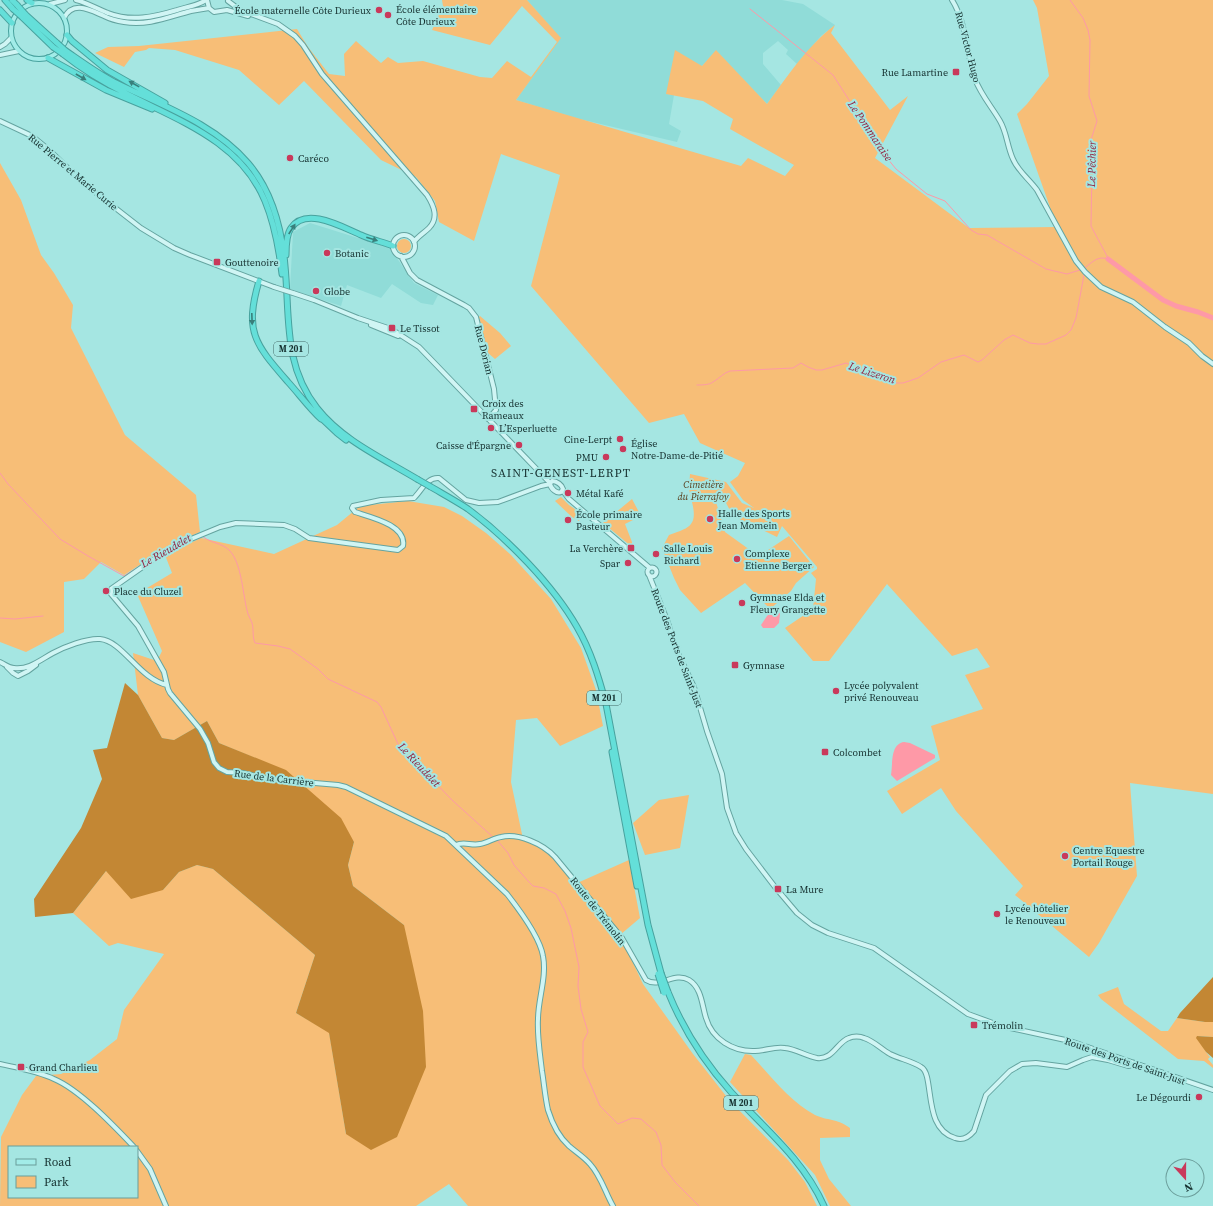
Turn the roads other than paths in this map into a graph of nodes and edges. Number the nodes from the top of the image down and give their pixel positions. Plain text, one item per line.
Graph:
1 (5, 0) edge
2 (12, 0) edge
3 (65, 0) edge
4 (76, 0) edge
5 (206, 0) edge
6 (952, 0) edge
7 (227, 1) edge
8 (30, 2) edge
9 (50, 4) junction
10 (15, 7) junction
11 (209, 8) junction
12 (0, 10) edge
13 (223, 10) junction
14 (258, 17) junction
15 (64, 18) junction
16 (12, 23) junction
17 (67, 35) junction
18 (11, 38) junction
19 (0, 47) edge
20 (19, 51) junction
21 (0, 55) edge
22 (48, 58) junction
23 (0, 121) edge
24 (190, 122) junction
25 (424, 232) junction
26 (410, 237) junction
27 (414, 242) junction
28 (393, 246) junction
29 (402, 256) junction
30 (408, 256) junction
31 (407, 265) junction
32 (285, 266) junction
33 (259, 281) junction
34 (1212, 363) edge
35 (488, 419) junction
36 (323, 421) junction
37 (416, 480) junction
38 (551, 484) junction
39 (561, 492) junction
40 (649, 571) junction
41 (655, 576) junction
42 (652, 581) junction
43 (0, 662) edge
44 (38, 663) junction
45 (6, 666) junction
46 (167, 685) junction
47 (456, 845) junction
48 (666, 993) junction
49 (1134, 1063) junction
50 (0, 1064) edge
51 (1213, 1090) edge
52 (133, 1146) edge
53 (138, 1152) edge
54 (166, 1206) edge
55 (613, 1206) edge
56 (821, 1206) edge
57 (824, 1206) edge

1 - 10 highway, M 201
2 - 10 highway, M 201
3 - 9 street
4 - 5 street
5 - 11 street
6 - 34 street, Rue Victor Hugo
7 - 13 street
7 - 14 street
8 - 9 main road
8 - 16 main road
9 - 15 main road
10 - 24 highway, M 201, bridge
11 - 13 street
11 - 15 street
12 - 16 highway
13 - 14 street
14 - 25 street
15 - 17 main road
16 - 18 main road
17 - 22 main road
24 -> 17 highway
18 - 19 street
18 - 20 main road
20 - 21 street
20 - 22 main road
22 -> 24 highway
23 - 33 street, Rue Pierre et Marie Curie
24 - 32 highway, M 201
24 - 36 highway, M 201
25 - 26 street
25 - 27 street
26 - 27 street
26 - 28 street
27 - 30 street
28 - 29 street
32 -> 28 highway
29 - 30 street
29 - 31 street, Rue Dorian
30 - 31 street
31 - 35 street, Rue Dorian
32 - 37 highway, M 201
33 - 35 street, Rue Pierre et Marie Curie, bridge
33 -> 36 highway
35 - 38 street, Rue Pierre et Marie Curie
36 - 37 highway, M 201
37 - 48 highway, M 201, bridge
38 - 39 street
38 - 39 street
38 - 46 street, Rue de la Carrière
39 - 40 street
40 - 41 street
40 - 41 street
40 - 42 street, Route des Ports de Saint-Just
41 - 42 street
42 - 49 street, Route des Ports de Saint-Just
43 - 45 street
44 - 45 street
44 - 45 street
44 - 46 street
46 - 47 street, Rue de la Carrière
47 - 49 street, Route de Trémolin
47 - 55 street, Rue de la Carrière
48 - 56 highway, M 201
48 - 57 highway, M 201
49 - 51 street, Route des Ports de Saint-Just
50 - 52 street
53 - 54 street

